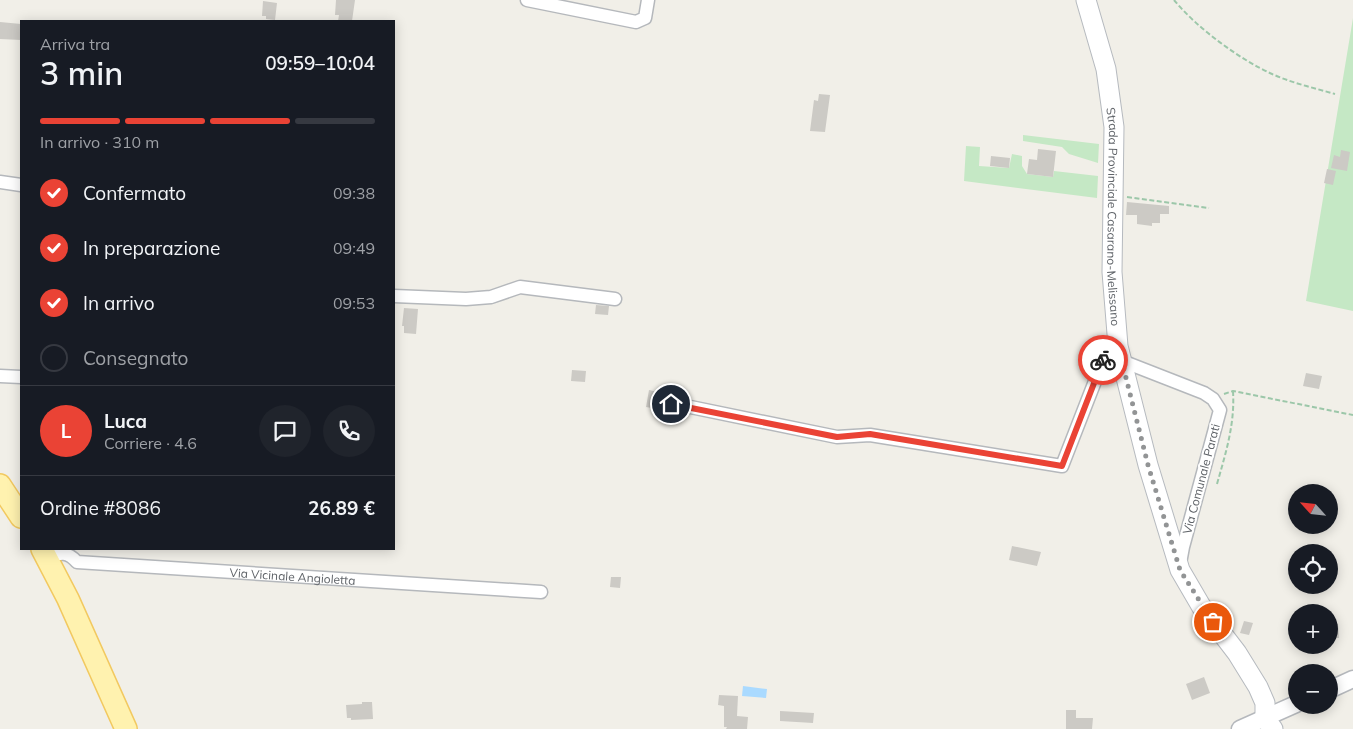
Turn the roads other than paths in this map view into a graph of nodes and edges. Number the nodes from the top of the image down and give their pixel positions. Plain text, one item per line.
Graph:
1 (528, 0) edge
2 (648, 0) edge
3 (1086, 0) edge
4 (0, 182) edge
5 (20, 185) edge
6 (395, 296) edge
7 (615, 299) dead end
8 (1120, 354) junction
9 (0, 376) edge
10 (20, 377) edge
11 (671, 404) dead end
12 (0, 485) edge
13 (20, 516) edge
14 (44, 553) edge
15 (1180, 570) junction
16 (541, 592) dead end
17 (1353, 679) edge
18 (1338, 686) edge
19 (1288, 710) edge
20 (1267, 725) edge
21 (126, 729) edge
22 (1240, 729) edge

1 - 2 street
3 - 8 main road, Strada Provinciale Casarano-Melissano
4 - 5 street
6 - 7 street
8 - 11 street
8 - 15 main road, Strada Provinciale Casarano-Melissano
8 - 15 street, Via Comunale Parati
9 - 10 street
12 - 13 main road
14 - 16 street, Via Vicinale Angioletta
14 - 21 main road
15 - 20 main road, Strada Provinciale Casarano-Melissano
17 - 18 street
19 - 20 street
20 - 22 street

